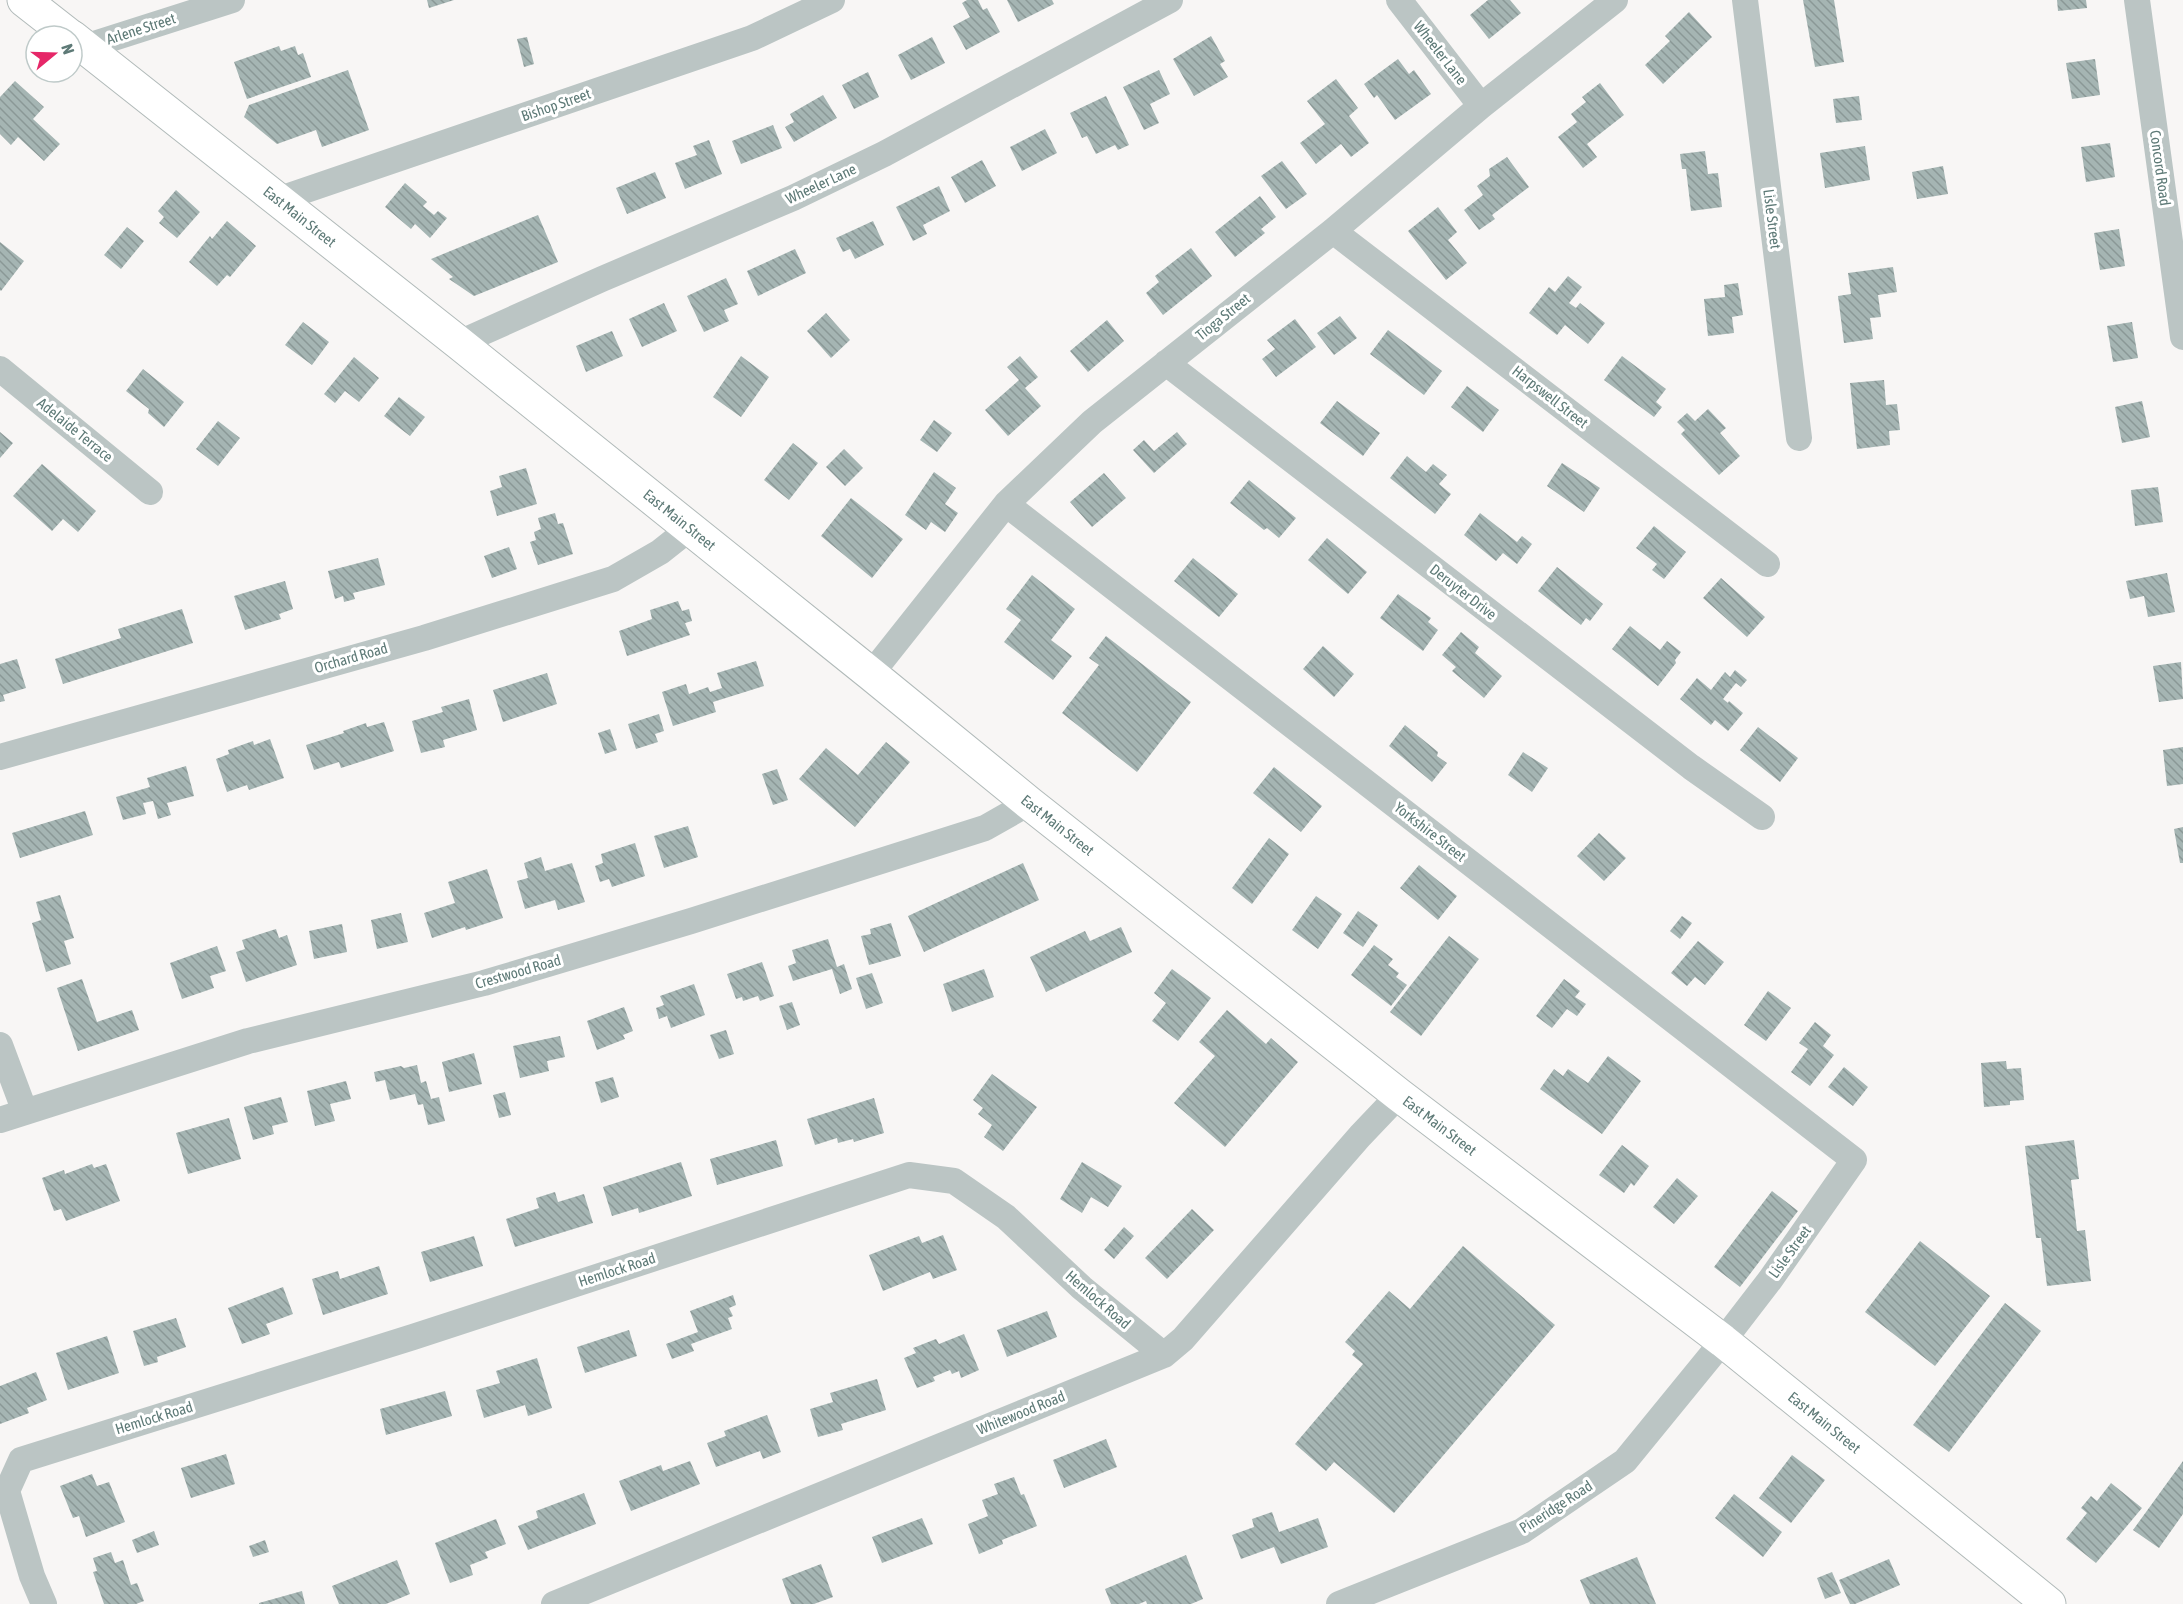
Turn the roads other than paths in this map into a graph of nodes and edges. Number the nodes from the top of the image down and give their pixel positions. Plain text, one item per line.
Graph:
1 (24, 0) edge
2 (232, 0) edge
3 (832, 0) edge
4 (1170, 0) edge
5 (1399, 0) edge
6 (1615, 0) edge
7 (1745, 0) edge
8 (2137, 0) edge
9 (55, 24) edge
10 (84, 38) edge
11 (84, 46) edge
12 (1481, 106) junction
13 (277, 200) junction
14 (1333, 231) junction
15 (2183, 337) edge
16 (459, 343) junction
17 (1166, 363) junction
18 (0, 369) edge
19 (1799, 438) dead end
20 (150, 492) dead end
21 (1006, 504) junction
22 (689, 529) junction
23 (1767, 564) dead end
24 (872, 674) junction
25 (0, 757) edge
26 (1029, 803) junction
27 (1762, 817) dead end
28 (0, 1045) edge
29 (1399, 1095) junction
30 (25, 1112) junction
31 (0, 1120) edge
32 (1854, 1160) joint
33 (1723, 1341) junction
34 (1164, 1355) junction
35 (44, 1604) edge
36 (554, 1604) edge
37 (1339, 1604) edge
38 (2047, 1604) edge

1 - 9 highway, East Main Street
2 - 10 street, Arlene Street
3 - 13 street, Bishop Street
4 - 16 street, Wheeler Lane
5 - 12 street, Wheeler Lane
6 - 12 street, Tioga Street
7 - 19 street, Lisle Street
8 - 15 street, Concord Road
11 - 13 highway, East Main Street
12 - 14 street, Tioga Street
13 - 16 highway, East Main Street
14 - 17 street, Tioga Street
14 - 23 street, Harpswell Street
16 - 22 highway, East Main Street
17 - 21 street, Tioga Street
17 - 27 street, Deruyter Drive
18 - 20 street, Adelaide Terrace
21 - 24 street, Tioga Street
21 - 32 street, Yorkshire Street
22 - 24 highway, East Main Street
22 - 25 street, Orchard Road
24 - 26 highway, East Main Street
26 - 29 highway, East Main Street
26 - 30 street, Crestwood Road
28 - 30 street
29 - 33 highway, East Main Street
29 - 34 street, Whitewood Road
30 - 31 street, Crestwood Road
32 - 33 street, Lisle Street
33 - 37 street, Pineridge Road
33 - 38 highway, East Main Street
34 - 35 street, Hemlock Road
34 - 36 street, Whitewood Road

